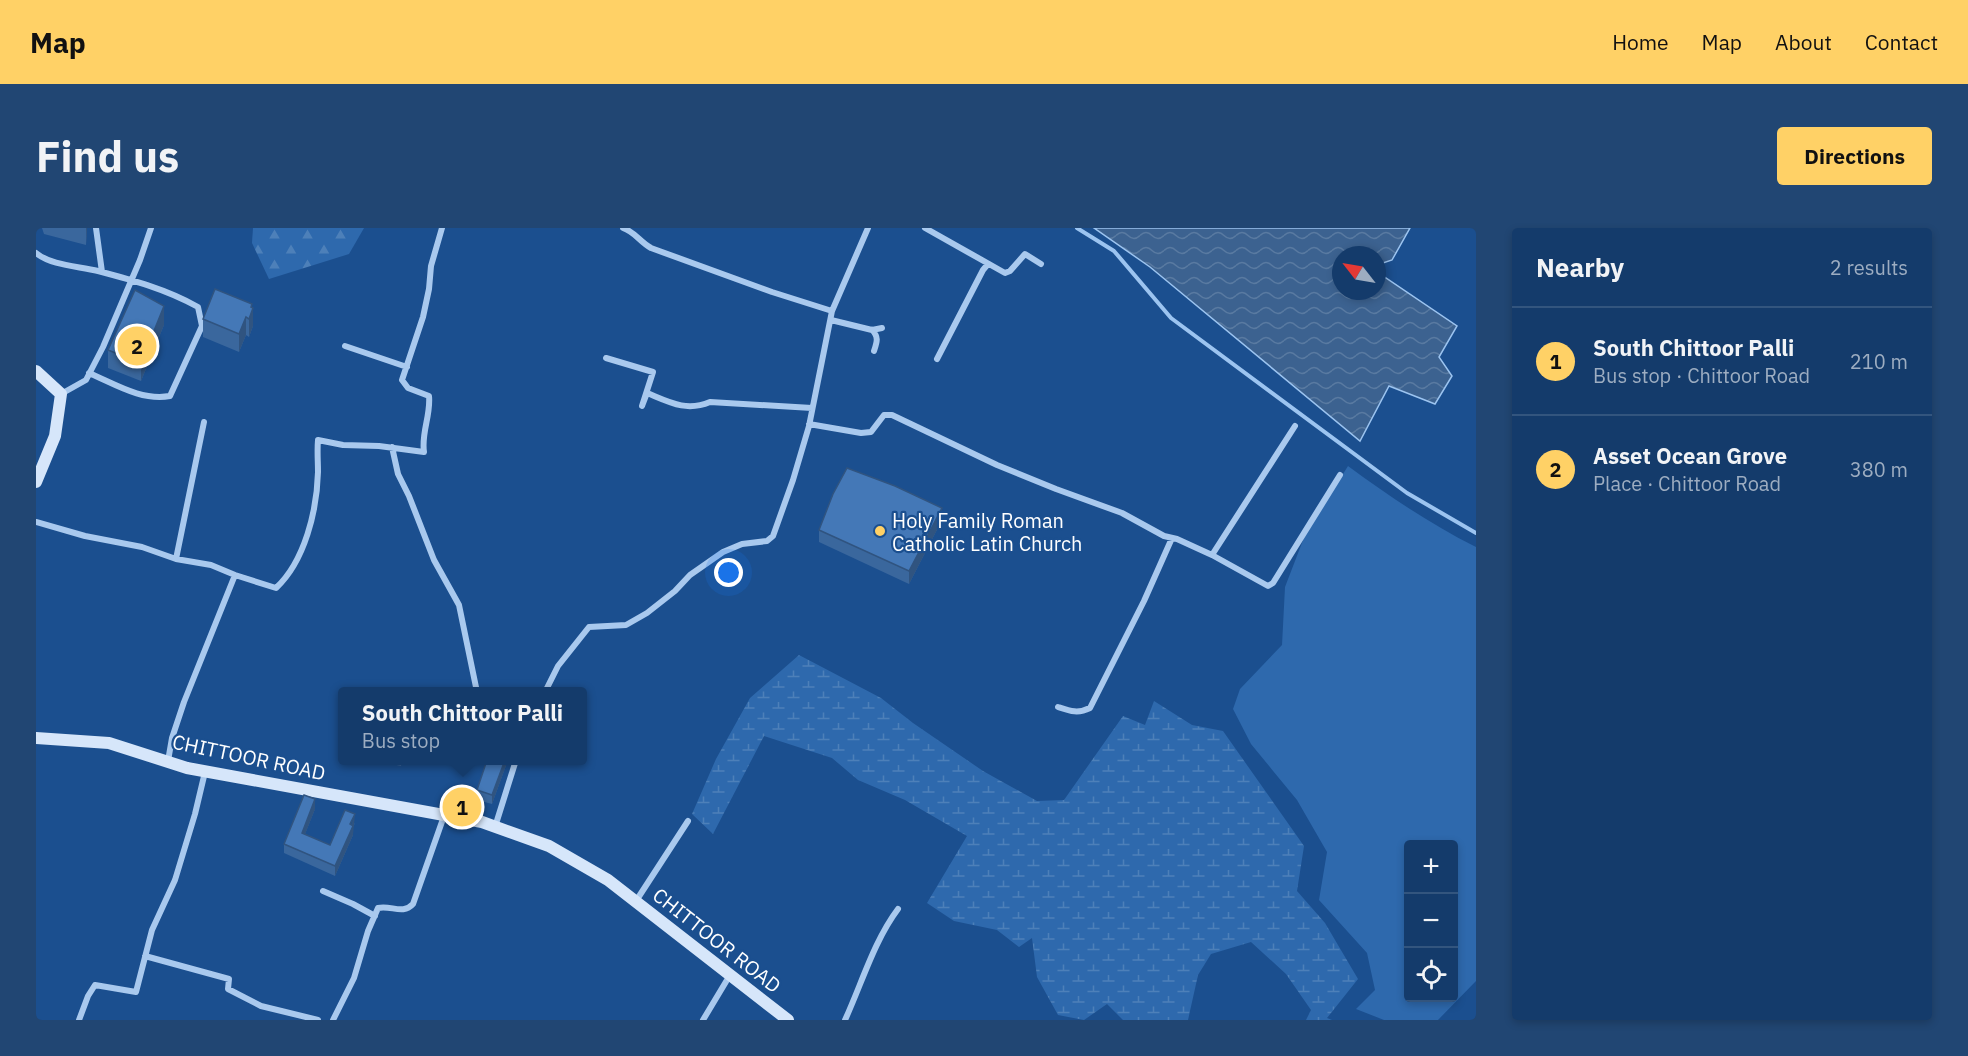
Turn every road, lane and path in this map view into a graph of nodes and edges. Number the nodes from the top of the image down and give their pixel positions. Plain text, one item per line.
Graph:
1 (96, 228) edge
2 (151, 228) edge
3 (442, 228) edge
4 (623, 228) edge
5 (868, 228) edge
6 (925, 228) edge
7 (36, 253) edge
8 (988, 264) junction
9 (1041, 264) dead end
10 (102, 272) junction
11 (132, 280) junction
12 (832, 311) junction
13 (831, 320) junction
14 (882, 328) dead end
15 (872, 330) junction
16 (345, 346) dead end
17 (874, 351) dead end
18 (606, 358) dead end
19 (937, 358) dead end
20 (406, 367) junction
21 (36, 371) edge
22 (89, 373) junction
23 (61, 394) junction
24 (812, 408) junction
25 (204, 422) dead end
26 (809, 424) junction
27 (1296, 426) dead end
28 (392, 447) junction
29 (1340, 475) dead end
30 (36, 482) edge
31 (36, 522) edge
32 (1172, 538) junction
33 (1212, 555) junction
34 (176, 559) junction
35 (235, 575) junction
36 (476, 687) edge
37 (548, 687) edge
38 (1058, 707) dead end
39 (36, 738) edge
40 (168, 761) junction
41 (514, 765) edge
42 (206, 771) junction
43 (444, 815) junction
44 (688, 821) dead end
45 (495, 826) junction
46 (323, 891) dead end
47 (636, 902) junction
48 (898, 909) dead end
49 (375, 916) junction
50 (145, 956) junction
51 (730, 975) junction
52 (79, 1020) edge
53 (318, 1020) edge
54 (333, 1020) edge
55 (703, 1020) edge
56 (788, 1020) edge
57 (845, 1020) edge

1 - 10 street
2 - 11 street
3 - 20 street
4 - 12 street
5 - 12 street
6 - 8 street
7 - 10 street
8 - 9 street
8 - 19 street
10 - 11 street
11 - 22 street
11 - 22 street
12 - 13 street
13 - 15 street
13 - 24 street
14 - 15 street
15 - 17 street
16 - 20 street
18 - 24 street
20 - 28 street
21 - 23 main road
22 - 23 street
23 - 30 main road
24 - 26 street
25 - 34 street
26 - 32 street
26 - 37 street
27 - 33 street
28 - 35 street
28 - 36 street
29 - 33 street
31 - 34 street
32 - 33 street
32 - 38 street
34 - 35 street
35 - 40 street
39 - 40 main road, CHITTOOR ROAD
40 - 42 main road, CHITTOOR ROAD
41 - 45 street
42 - 43 main road, CHITTOOR ROAD
42 - 50 street
43 - 45 main road, CHITTOOR ROAD
43 - 49 street
44 - 47 street
45 - 47 main road, CHITTOOR ROAD
46 - 49 street
47 - 51 main road, CHITTOOR ROAD
48 - 57 street
49 - 54 street
50 - 52 street
50 - 53 street
51 - 55 street
51 - 56 main road, CHITTOOR ROAD

